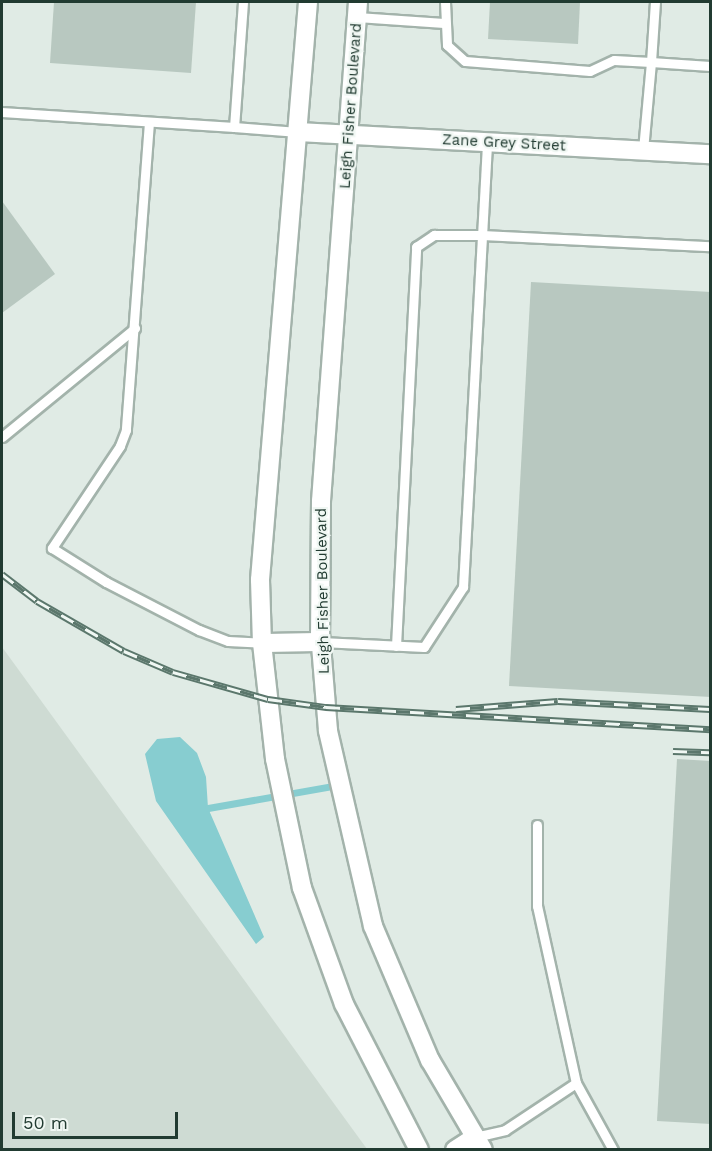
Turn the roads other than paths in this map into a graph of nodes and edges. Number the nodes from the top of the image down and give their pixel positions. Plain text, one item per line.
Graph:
1 (243, 2) edge
2 (308, 2) edge
3 (446, 2) edge
4 (655, 2) edge
5 (358, 9) edge
6 (444, 23) junction
7 (651, 62) junction
8 (711, 66) edge
9 (2, 112) edge
10 (149, 122) junction
11 (234, 127) junction
12 (298, 132) junction
13 (350, 135) junction
14 (487, 142) junction
15 (643, 150) junction
16 (711, 154) edge
17 (482, 235) junction
18 (711, 246) edge
19 (135, 328) junction
20 (2, 437) edge
21 (321, 642) junction
22 (262, 643) junction
23 (396, 646) junction
24 (537, 825) dead end
25 (576, 1083) junction
26 (479, 1143) edge
27 (419, 1149) edge
28 (455, 1149) edge
29 (613, 1149) edge

1 - 11 lane
2 - 12 street
3 - 6 lane
4 - 7 lane
5 - 6 lane
5 - 13 street, Leigh Fisher Boulevard
6 - 7 lane
7 - 8 lane
7 - 15 lane
9 - 10 lane
10 - 11 lane
10 - 19 lane
11 - 12 lane
12 - 13 street, Zane Grey Street
12 - 22 street
13 - 14 street, Zane Grey Street
13 - 21 street, Leigh Fisher Boulevard
14 - 15 street, Zane Grey Street
14 - 17 lane
15 - 16 street, Zane Grey Street
17 - 18 lane
17 - 23 lane
17 - 23 lane
19 - 20 lane
19 - 22 lane
21 - 22 street
21 - 23 lane
21 - 26 street, Leigh Fisher Boulevard
22 - 27 street
24 - 25 lane
25 - 26 lane
25 - 29 lane
26 - 28 street

